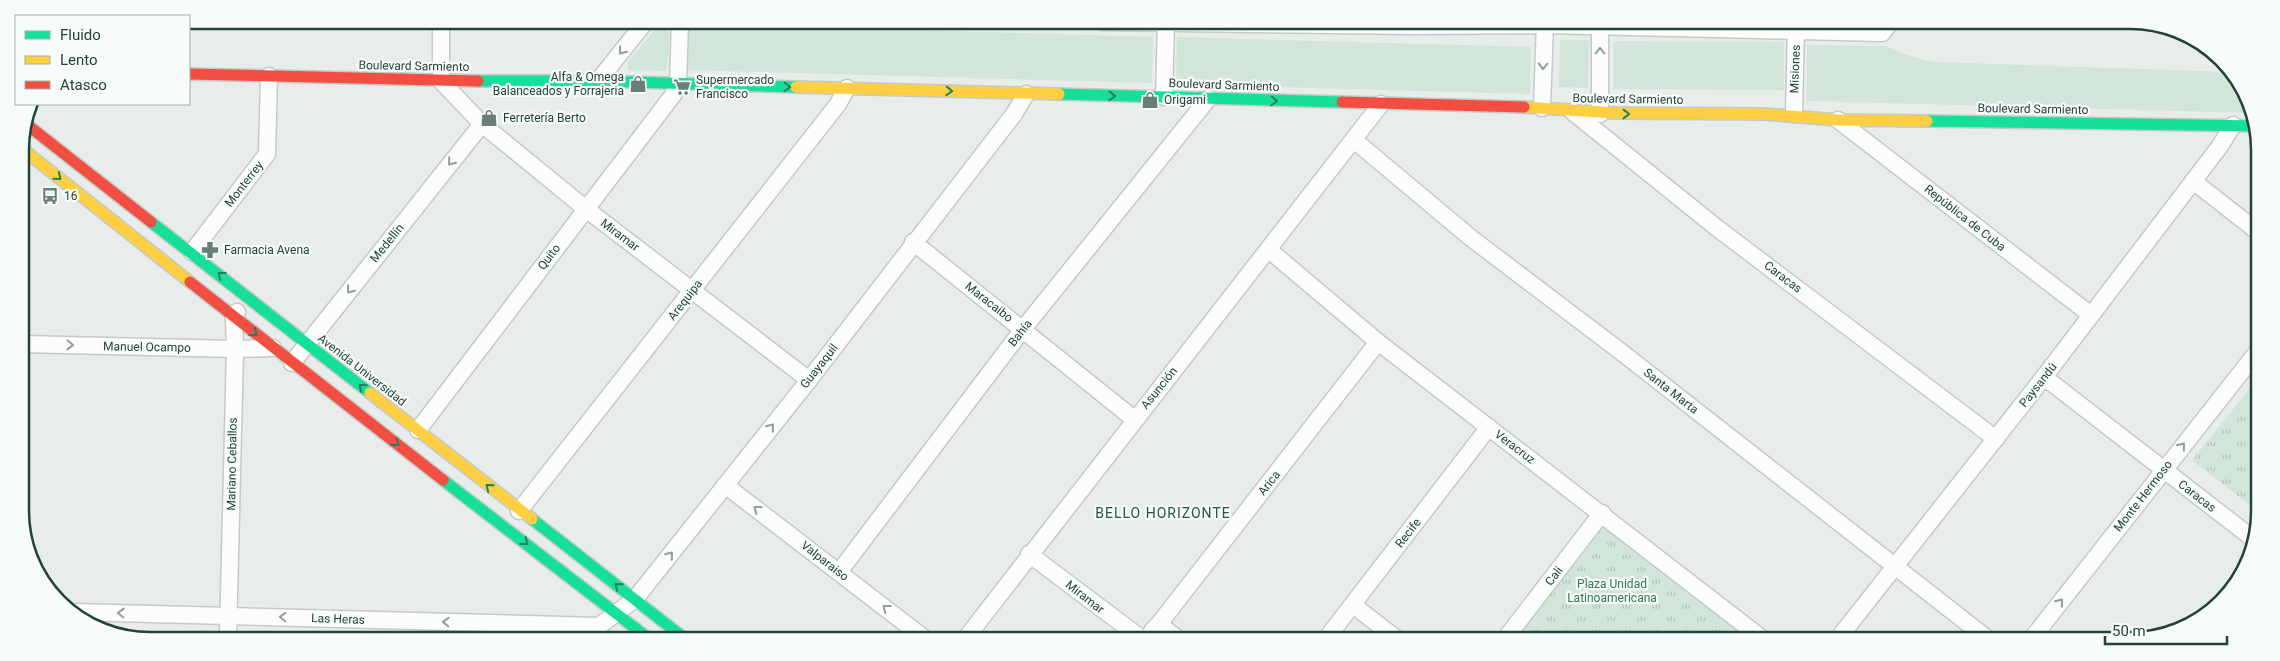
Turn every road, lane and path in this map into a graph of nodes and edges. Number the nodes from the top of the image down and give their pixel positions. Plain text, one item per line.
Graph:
1 (441, 29) edge
2 (640, 29) edge
3 (680, 29) edge
4 (1166, 29) edge
5 (1545, 29) edge
6 (1600, 29) edge
7 (1796, 29) edge
8 (190, 74) edge
9 (269, 76) junction
10 (441, 81) junction
11 (598, 81) junction
12 (678, 84) junction
13 (847, 88) junction
14 (1026, 94) junction
15 (1164, 97) junction
16 (1208, 99) junction
17 (1381, 104) junction
18 (1542, 108) junction
19 (1573, 112) junction
20 (1600, 114) junction
21 (1794, 114) junction
22 (1838, 120) junction
23 (482, 124) junction
24 (2233, 125) junction
25 (2249, 126) edge
26 (31, 128) edge
27 (1354, 140) junction
28 (29, 153) edge
29 (2193, 181) junction
30 (586, 209) junction
31 (2251, 226) edge
32 (913, 242) junction
33 (1269, 250) junction
34 (192, 252) junction
35 (693, 290) junction
36 (249, 296) junction
37 (2091, 315) junction
38 (234, 317) junction
39 (1023, 329) junction
40 (1378, 342) junction
41 (29, 344) edge
42 (306, 344) junction
43 (273, 348) junction
44 (235, 349) junction
45 (2251, 358) edge
46 (292, 363) junction
47 (2044, 377) junction
48 (808, 380) junction
49 (1134, 419) junction
50 (1489, 428) junction
51 (418, 430) junction
52 (1996, 439) junction
53 (2164, 470) junction
54 (725, 485) junction
55 (519, 511) junction
56 (1602, 513) junction
57 (2248, 535) edge
58 (1029, 554) junction
59 (1895, 567) junction
60 (839, 572) junction
61 (635, 599) junction
62 (1353, 605) junction
63 (83, 612) edge
64 (616, 613) junction
65 (228, 615) junction
66 (1159, 624) junction
67 (228, 632) edge
68 (599, 632) edge
69 (640, 632) edge
70 (676, 632) edge
71 (916, 632) edge
72 (970, 632) edge
73 (1134, 632) edge
74 (1150, 632) edge
75 (1169, 632) edge
76 (1332, 632) edge
77 (1388, 632) edge
78 (1512, 632) edge
79 (1754, 632) edge
80 (1843, 632) edge
81 (1979, 632) edge
82 (2036, 632) edge

1 - 10 street
2 -> 11 street
3 - 12 street
4 - 15 street
5 -> 18 street
20 -> 6 street
7 - 21 street, Misiones
8 - 9 street, Boulevard Sarmiento
9 - 10 street, Boulevard Sarmiento
9 - 34 street, Monterrey
10 - 11 street, Boulevard Sarmiento
10 - 23 street, Miramar
11 - 12 street, Boulevard Sarmiento
12 -> 13 street, Boulevard Sarmiento
12 - 30 street, Quito
13 -> 14 street, Boulevard Sarmiento
13 - 35 street, Arequipa
14 -> 15 street, Boulevard Sarmiento
14 - 32 street, Guayaquil
15 - 16 street, Boulevard Sarmiento
16 -> 17 street, Boulevard Sarmiento
16 - 39 street, Bahía
17 - 18 street, Boulevard Sarmiento
17 - 27 street, Asunción
18 - 19 street, Boulevard Sarmiento
19 - 20 street, Boulevard Sarmiento
19 - 52 street, Caracas
20 -> 21 street, Boulevard Sarmiento
21 - 22 street, Boulevard Sarmiento
22 - 24 street, Boulevard Sarmiento
22 - 37 street, República de Cuba
23 - 30 street, Miramar
23 -> 42 street, Medellín
24 - 25 street, Boulevard Sarmiento
24 - 29 street, Paysandú
26 - 34 street, Avenida Universidad
27 - 33 street, Asunción
27 - 59 street, Santa Marta
28 -> 38 street
29 - 31 street
29 - 37 street, Paysandú
30 - 35 street, Miramar
30 - 51 street, Quito
32 - 39 street, Maracaibo
32 - 48 street, Guayaquil
33 - 40 street, Veracruz
33 - 49 street, Asunción
36 -> 34 street, Avenida Universidad
35 - 48 street, Miramar
35 - 55 street, Arequipa
36 - 38 street
36 - 42 street, Avenida Universidad
37 - 47 street, Paysandú
38 -> 43 street
38 - 44 street, Mariano Ceballos
39 - 49 street, Maracaibo
39 - 60 street, Bahía
40 - 50 street, Veracruz
40 - 66 street, Arica
41 -> 44 street, Manuel Ocampo
42 - 46 street, Medellín
51 -> 42 street, Avenida Universidad
43 - 44 street, Manuel Ocampo
43 - 46 street
44 - 65 street, Mariano Ceballos
53 -> 45 street, Monte Hermoso
46 -> 64 street
47 - 52 street, Paysandú
47 - 53 street, Caracas
54 -> 48 street, Guayaquil
49 - 58 street, Asunción
50 - 56 street, Veracruz
50 - 62 street, Recife
55 -> 51 street, Avenida Universidad
52 - 59 street, Paysandú
53 - 57 street, Caracas
82 -> 53 street, Monte Hermoso
60 -> 54 street, Valparaiso
61 -> 54 street, Guayaquil
61 -> 55 street, Avenida Universidad
56 - 78 street, Cali
56 - 79 street, Veracruz
58 - 72 street, Asunción
58 - 73 street, Miramar
59 - 80 street, Paysandú
59 - 81 street, Santa Marta
71 -> 60 street, Valparaiso
61 - 64 street, Guayaquil
61 - 70 street, Avenida Universidad
62 - 76 street, Recife
62 - 77 street
65 -> 63 street, Las Heras
64 - 68 street, Guayaquil
64 - 69 street
65 - 67 street, Mariano Ceballos
68 -> 65 street, Las Heras
66 - 74 street, Miramar
66 - 75 street

